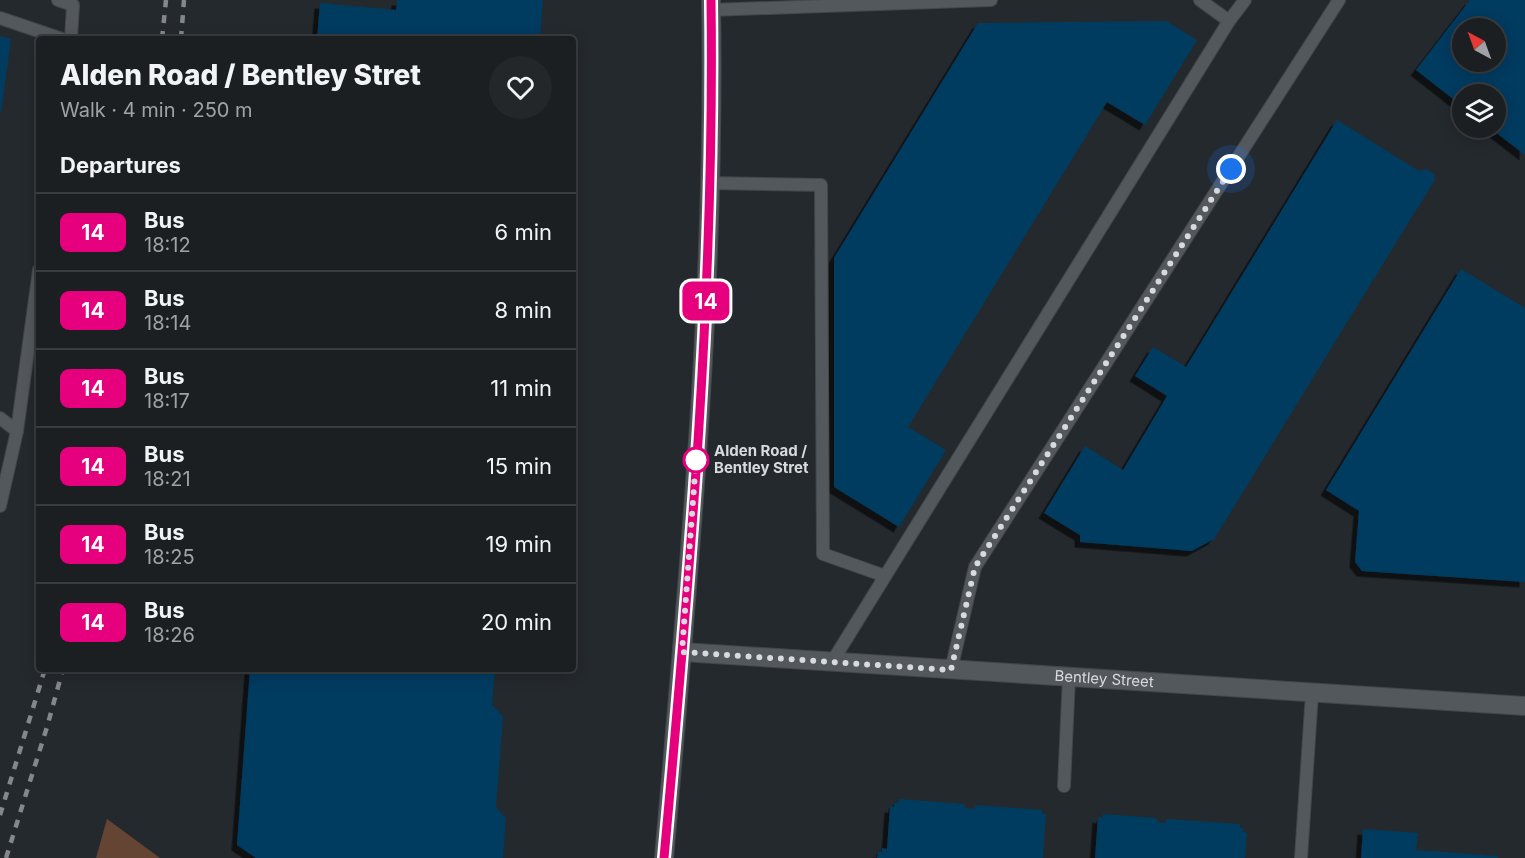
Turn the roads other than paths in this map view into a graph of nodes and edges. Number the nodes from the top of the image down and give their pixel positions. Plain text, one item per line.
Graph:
1 (58, 0) edge
2 (991, 0) edge
3 (1200, 0) edge
4 (1245, 0) edge
5 (1339, 0) edge
6 (73, 3) edge
7 (711, 5) edge
8 (0, 18) edge
9 (1229, 21) junction
10 (53, 36) edge
11 (71, 36) edge
12 (709, 183) junction
13 (36, 292) edge
14 (0, 418) edge
15 (17, 431) junction
16 (0, 506) edge
17 (885, 576) junction
18 (682, 652) junction
19 (832, 662) junction
20 (951, 670) junction
21 (1068, 677) junction
22 (1312, 693) junction
23 (1525, 706) edge
24 (1064, 786) dead end
25 (664, 858) edge
26 (1301, 858) edge

1 - 6 lane
2 - 7 lane
3 - 9 lane
4 - 9 lane
5 - 20 lane
6 - 11 lane
7 - 12 street
8 - 10 lane
9 - 17 lane
12 - 17 lane
12 - 18 street
13 - 15 lane
14 - 15 lane
15 - 16 lane
17 - 19 lane
18 - 19 street, Bentley Street
18 - 25 street
19 - 20 street, Bentley Street
20 - 21 street, Bentley Street
21 - 22 street, Bentley Street
21 - 24 lane
22 - 23 street, Bentley Street
22 - 26 lane

